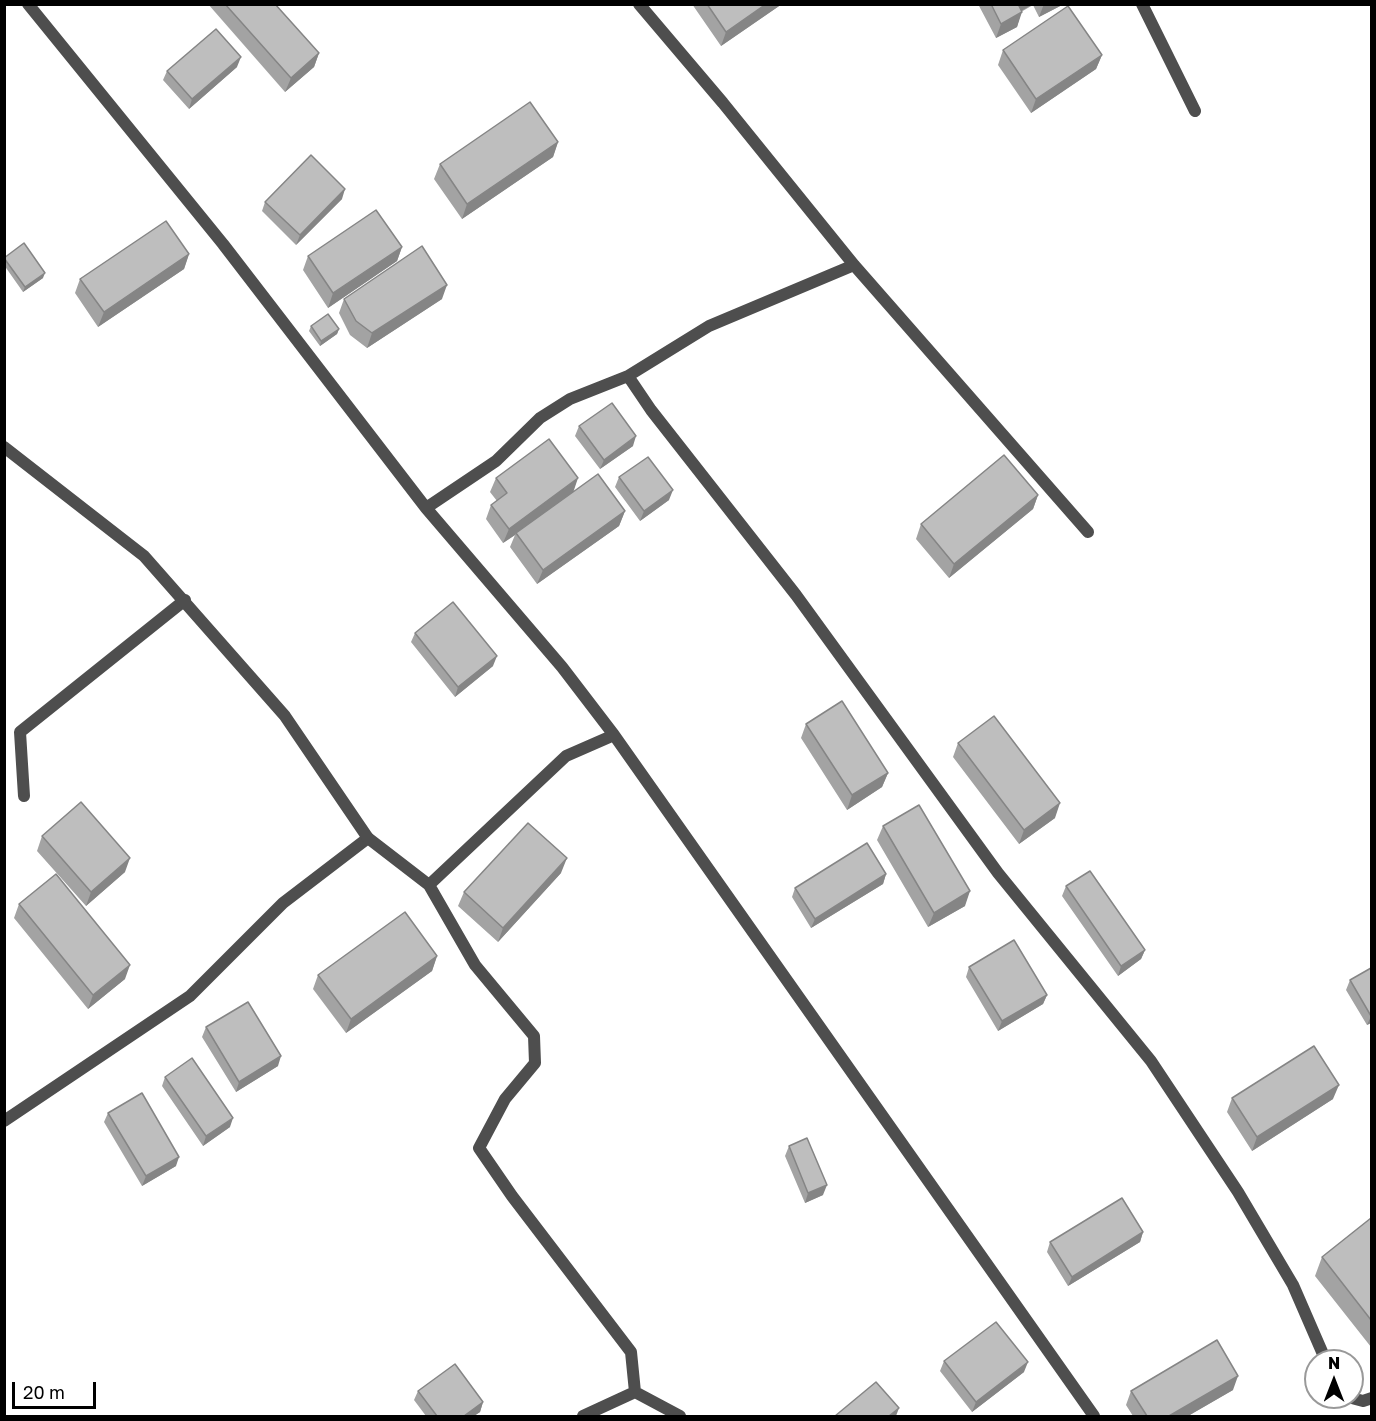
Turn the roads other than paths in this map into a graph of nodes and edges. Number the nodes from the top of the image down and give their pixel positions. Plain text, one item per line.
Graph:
1 (28, 4) edge
2 (639, 4) edge
3 (1142, 4) edge
4 (1195, 111) dead end
5 (854, 265) junction
6 (628, 376) junction
7 (4, 447) edge
8 (426, 508) junction
9 (1088, 532) dead end
10 (185, 600) junction
11 (614, 735) junction
12 (24, 796) dead end
13 (368, 838) junction
14 (429, 885) junction
15 (4, 1121) edge
16 (1321, 1349) edge
17 (635, 1392) junction
18 (583, 1416) edge
19 (680, 1416) edge
20 (1094, 1416) edge

1 - 8 street
2 - 5 street
3 - 4 street
5 - 6 street
5 - 9 street
6 - 8 street
6 - 16 street
7 - 10 street
8 - 11 street
10 - 12 street
10 - 13 street
11 - 14 street
11 - 20 street
13 - 14 street
13 - 15 street
14 - 17 street
17 - 18 street
17 - 19 street

